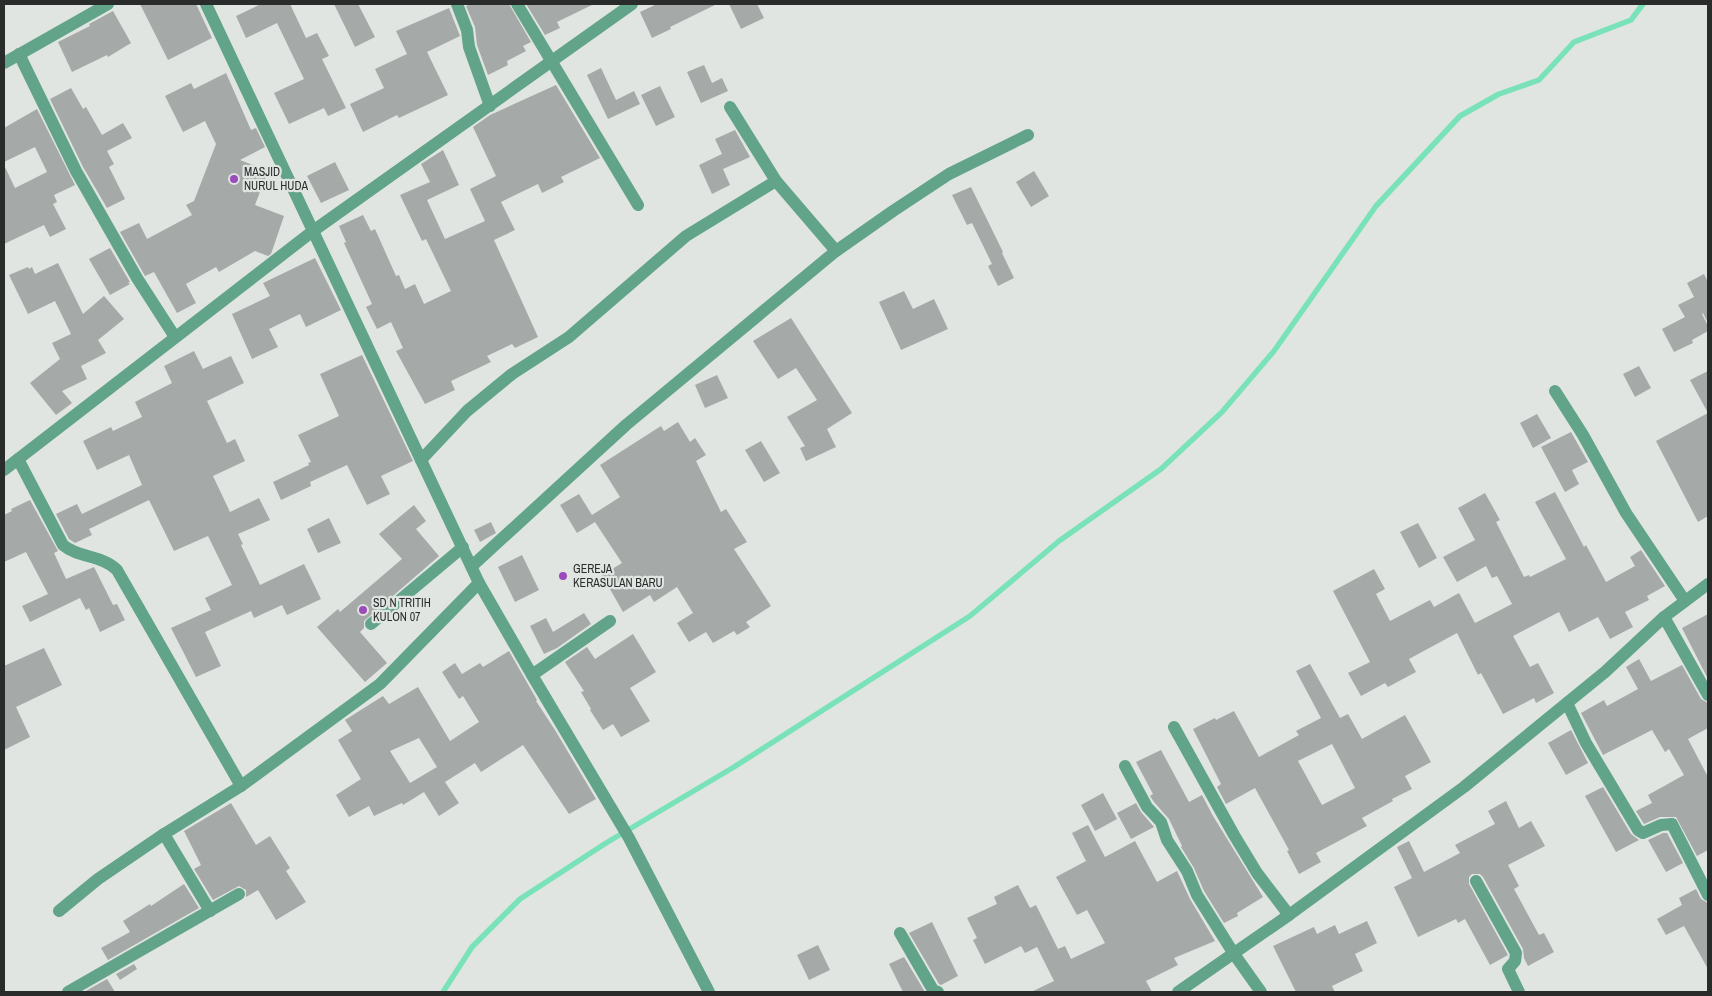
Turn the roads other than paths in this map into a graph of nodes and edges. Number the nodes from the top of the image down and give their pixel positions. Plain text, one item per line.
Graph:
1 (108, 4) edge
2 (206, 4) edge
3 (457, 4) edge
4 (517, 4) edge
5 (632, 4) edge
6 (19, 54) junction
7 (552, 61) junction
8 (4, 63) edge
9 (490, 106) junction
10 (730, 107) dead end
11 (1028, 135) dead end
12 (776, 181) junction
13 (638, 205) dead end
14 (313, 231) junction
15 (836, 251) junction
16 (175, 337) junction
17 (1555, 391) dead end
18 (18, 459) junction
19 (421, 460) junction
20 (4, 470) edge
21 (463, 547) junction
22 (472, 566) junction
23 (480, 583) junction
24 (1708, 584) edge
25 (1685, 601) junction
26 (1664, 617) junction
27 (610, 621) dead end
28 (371, 624) dead end
29 (532, 675) junction
30 (1708, 695) edge
31 (1567, 704) junction
32 (1174, 727) dead end
33 (1126, 766) dead end
34 (240, 786) junction
35 (164, 834) junction
36 (1476, 881) dead end
37 (239, 894) dead end
38 (1708, 895) edge
39 (60, 911) dead end
40 (210, 911) junction
41 (1289, 915) junction
42 (900, 933) dead end
43 (1234, 954) junction
44 (1192, 988) edge
45 (68, 992) edge
46 (709, 992) edge
47 (938, 992) edge
48 (1178, 992) edge
49 (1261, 992) edge
50 (1519, 992) edge

1 - 6 street
2 - 14 street
3 - 9 street
4 - 7 street
5 - 7 street
6 - 8 street
6 - 16 street
7 - 9 street
7 - 13 street
9 - 14 street
10 - 12 street
11 - 15 street
12 - 15 street
12 - 19 street
14 - 16 street
14 - 19 street
15 - 22 street
16 - 18 street
17 - 25 street
18 - 20 street
18 - 34 street
19 - 21 street
21 - 22 street
21 - 28 street
22 - 23 street
23 - 29 street
23 - 34 street
24 - 25 street
25 - 26 street
26 - 30 street
26 - 31 street
27 - 29 street
29 - 46 street
31 - 38 street
31 - 41 street
32 - 41 street
33 - 43 street
34 - 35 street
35 - 39 street
35 - 40 street
36 - 50 street
37 - 40 street
40 - 45 street
41 - 43 street
42 - 47 street
43 - 44 street
43 - 49 street
44 - 48 street

